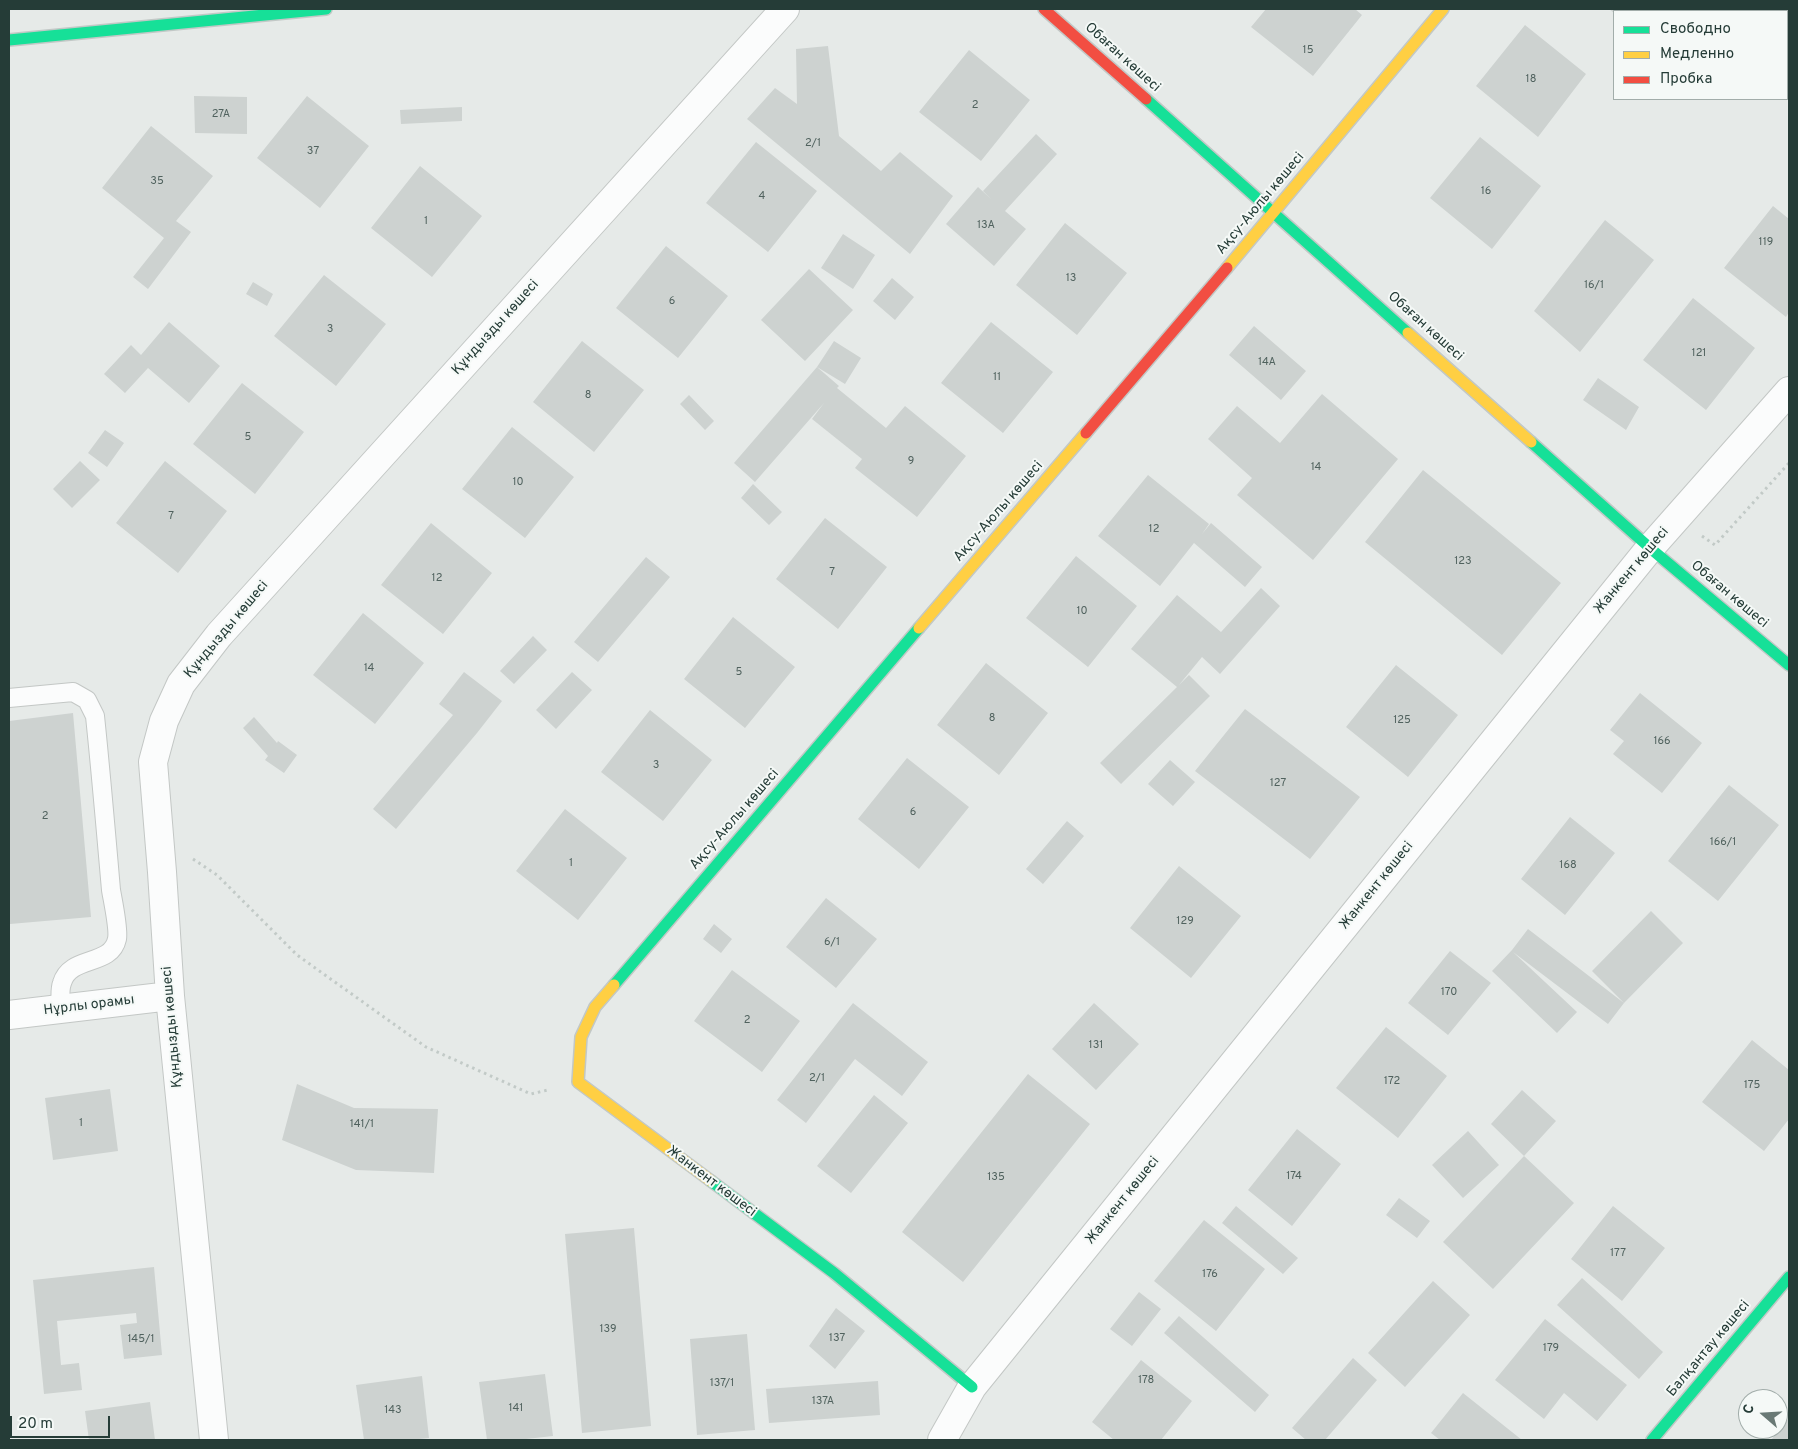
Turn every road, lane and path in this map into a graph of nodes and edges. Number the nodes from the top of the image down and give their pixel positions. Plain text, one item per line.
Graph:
1 (326, 9) edge
2 (785, 9) edge
3 (1044, 9) edge
4 (1443, 9) edge
5 (9, 40) edge
6 (1274, 213) junction
7 (1789, 391) edge
8 (1789, 463) edge
9 (1677, 518) junction
10 (1650, 548) junction
11 (1789, 665) edge
12 (9, 698) edge
13 (159, 838) junction
14 (170, 996) junction
15 (60, 1010) junction
16 (9, 1015) edge
17 (578, 1082) junction
18 (1789, 1277) edge
19 (972, 1387) junction
20 (214, 1440) edge
21 (942, 1440) edge
22 (1652, 1440) edge

1 - 5 street
2 - 13 street, Құндызды көшесі
3 - 6 street, Обаған көшесі
4 - 6 street, Ақсу-Аюлы көшесі
6 - 10 street, Обаған көшесі
6 - 17 street, Ақсу-Аюлы көшесі
7 - 9 street, Жанкент көшесі
8 - 9 path
9 - 10 street, Жанкент көшесі
10 - 11 street, Обаған көшесі
10 - 19 street, Жанкент көшесі
12 - 15 lane
13 - 14 street, Құндызды көшесі
13 - 17 path
14 - 15 street, Нұрлы орамы
14 - 20 street, Құндызды көшесі
15 - 16 street, Нұрлы орамы
17 - 19 street, Жанкент көшесі
18 - 22 street, Балқантау көшесі
19 - 21 street, Жанкент көшесі

